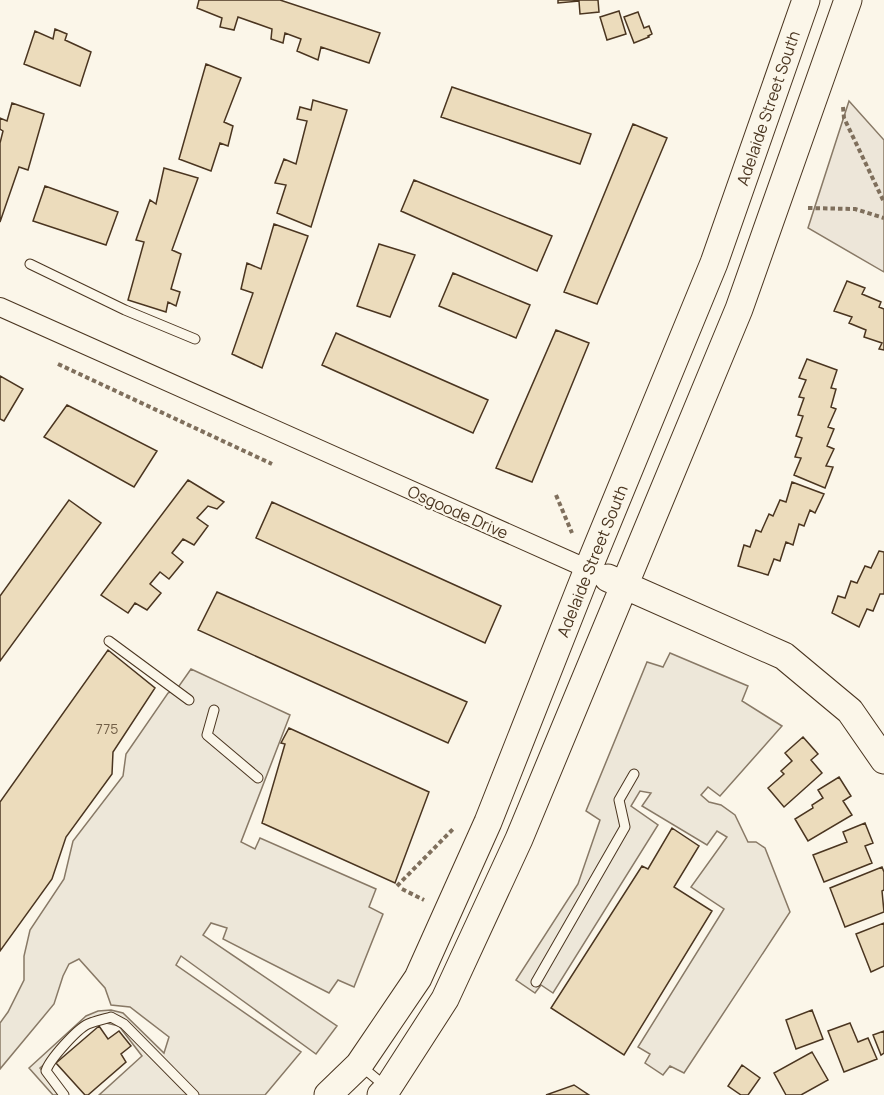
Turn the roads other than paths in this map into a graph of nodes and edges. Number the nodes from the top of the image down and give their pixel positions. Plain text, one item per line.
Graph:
1 (806, 0) edge
2 (848, 0) edge
3 (30, 264) dead end
4 (0, 307) edge
5 (195, 339) dead end
6 (588, 569) junction
7 (624, 585) junction
8 (110, 641) dead end
9 (189, 700) dead end
10 (214, 710) dead end
11 (884, 760) edge
12 (634, 774) dead end
13 (258, 778) dead end
14 (536, 982) dead end
15 (359, 1065) junction
16 (388, 1093) edge
17 (64, 1095) edge
18 (194, 1095) edge
19 (328, 1095) edge

1 - 6 street, Adelaide Street South
2 - 7 street
3 - 5 lane
4 - 6 street, Osgoode Drive
6 - 7 street, Osgoode Drive
6 - 15 street, Adelaide Street South
7 - 11 street, Osgoode Drive
7 - 16 street
8 - 9 lane
10 - 13 lane
12 - 14 lane
15 - 16 lane
15 - 19 street, Adelaide Street South
17 - 18 lane

